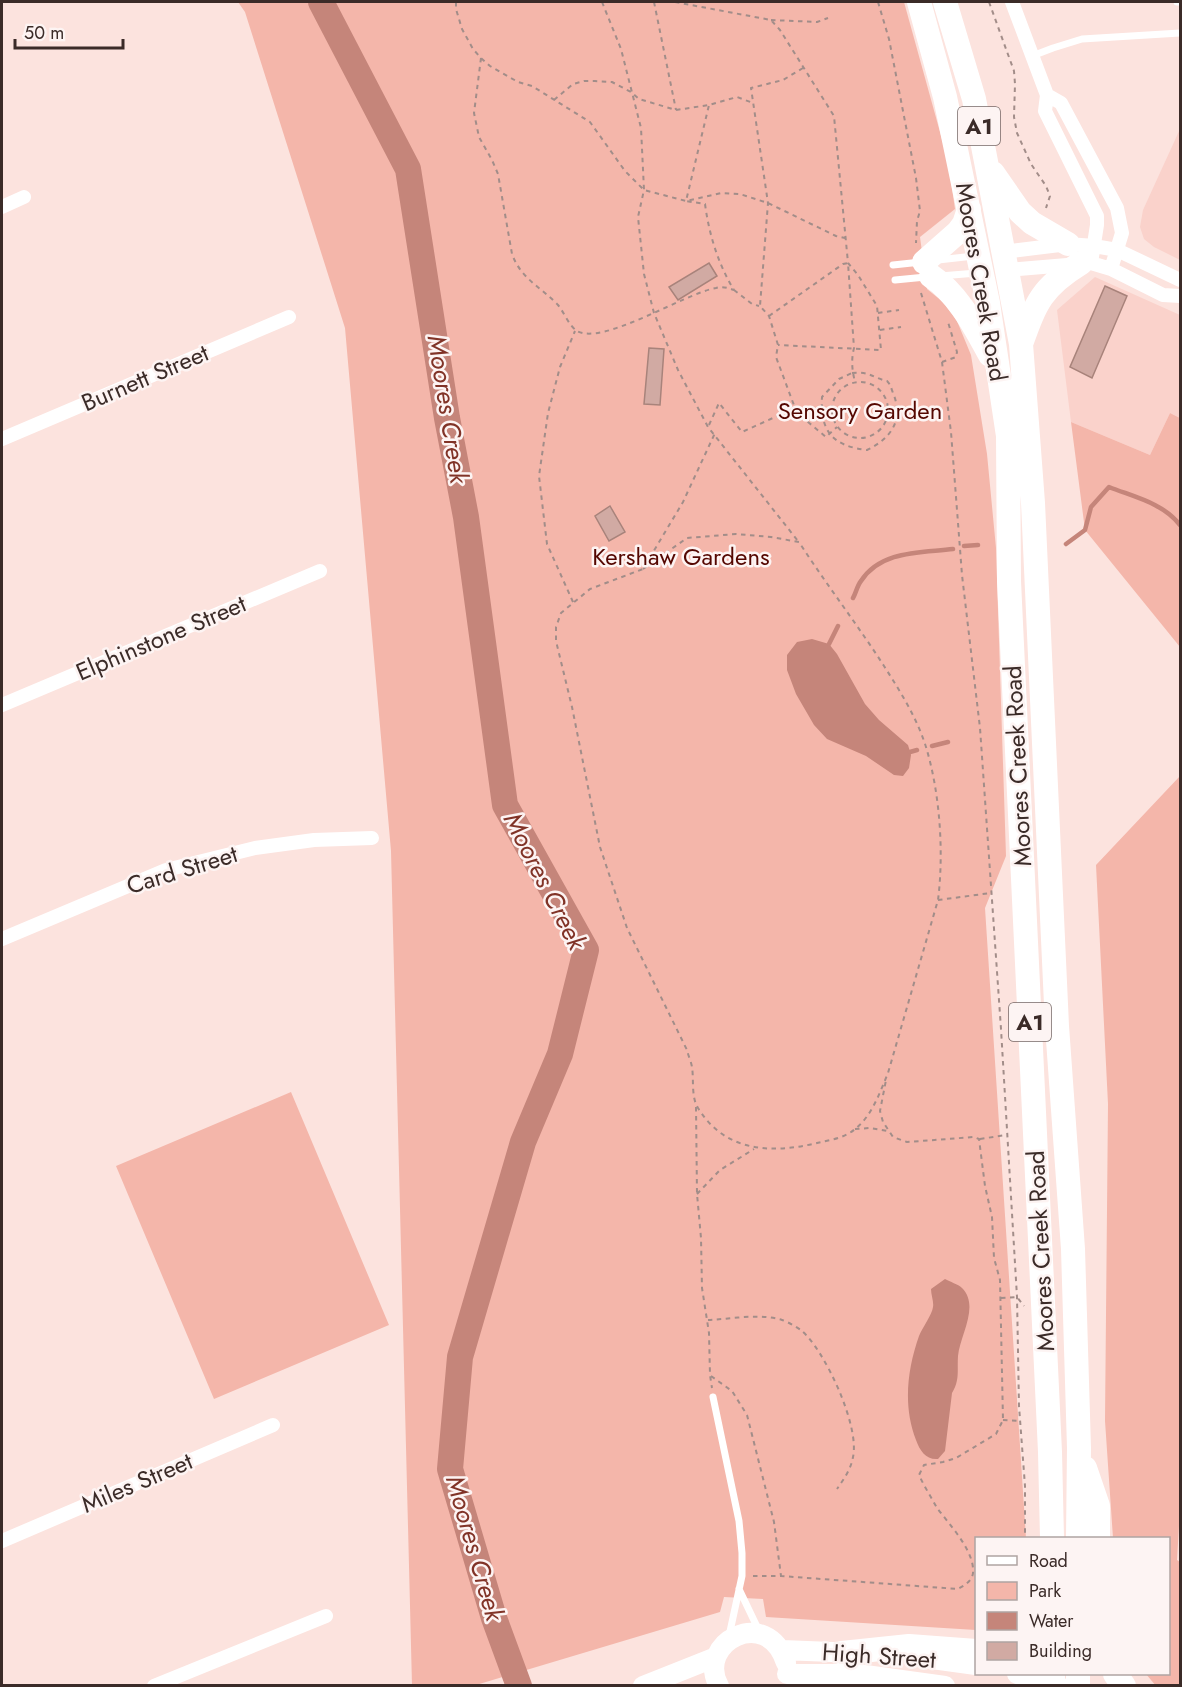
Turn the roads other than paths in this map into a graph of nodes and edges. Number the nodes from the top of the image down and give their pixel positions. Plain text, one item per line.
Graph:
1 (919, 2) edge
2 (945, 2) edge
3 (1012, 2) edge
4 (1180, 33) edge
5 (1032, 56) junction
6 (1047, 95) junction
7 (988, 166) junction
8 (24, 196) dead end
9 (2, 207) edge
10 (969, 209) junction
11 (1117, 250) junction
12 (1083, 254) junction
13 (1005, 261) junction
14 (981, 264) junction
15 (893, 265) dead end
16 (1111, 269) junction
17 (923, 270) junction
18 (895, 280) dead end
19 (1180, 280) edge
20 (1180, 296) edge
21 (289, 317) dead end
22 (1021, 344) junction
23 (998, 370) junction
24 (2, 440) edge
25 (320, 571) dead end
26 (2, 705) edge
27 (372, 838) dead end
28 (2, 939) edge
29 (713, 1397) road end
30 (273, 1425) dead end
31 (1078, 1448) junction
32 (1052, 1537) edge
33 (1078, 1537) edge
34 (1098, 1537) edge
35 (2, 1541) edge
36 (739, 1589) junction
37 (326, 1616) dead end
38 (760, 1634) junction
39 (729, 1640) junction
40 (782, 1650) junction
41 (975, 1651) edge
42 (842, 1653) junction
43 (717, 1657) junction
44 (975, 1665) edge
45 (1022, 1675) edge
46 (785, 1680) edge
47 (1054, 1682) edge
48 (154, 1686) edge
49 (643, 1686) edge
50 (719, 1686) edge
51 (945, 1686) edge

1 - 10 highway, Moores Creek Road / A1
2 - 7 highway, Moores Creek Road / A1
3 - 5 street
4 - 5 lane
5 - 6 street
6 - 11 street
6 - 12 street
7 - 12 highway
7 - 13 highway, Moores Creek Road / A1
8 - 9 street
10 - 14 highway, Moores Creek Road / A1
10 - 17 highway
11 - 12 street
11 - 16 street
11 - 19 street
12 - 13 street
12 - 13 street
12 - 16 street
12 - 22 highway
13 - 14 highway
13 - 22 highway, Moores Creek Road / A1
14 - 17 lane
14 - 17 lane
14 - 23 highway, Moores Creek Road / A1
15 - 17 lane
16 - 20 street
17 - 18 lane
17 - 23 highway
21 - 24 street, Burnett Street
22 - 31 highway, Moores Creek Road / A1
23 - 32 highway, Moores Creek Road / A1
25 - 26 street, Elphinstone Street
27 - 28 street, Card Street
29 - 36 lane
30 - 35 street, Miles Street
31 - 33 highway, Moores Creek Road / A1
31 - 34 highway
36 - 38 lane
36 - 39 lane
37 - 48 street
38 - 39 main road
38 - 40 main road
39 - 43 main road
40 - 42 main road, High Street
40 - 46 main road, High Street
41 - 42 highway
42 - 44 main road, High Street
43 - 49 main road
43 - 50 main road
45 - 47 main road
46 - 51 main road, High Street

